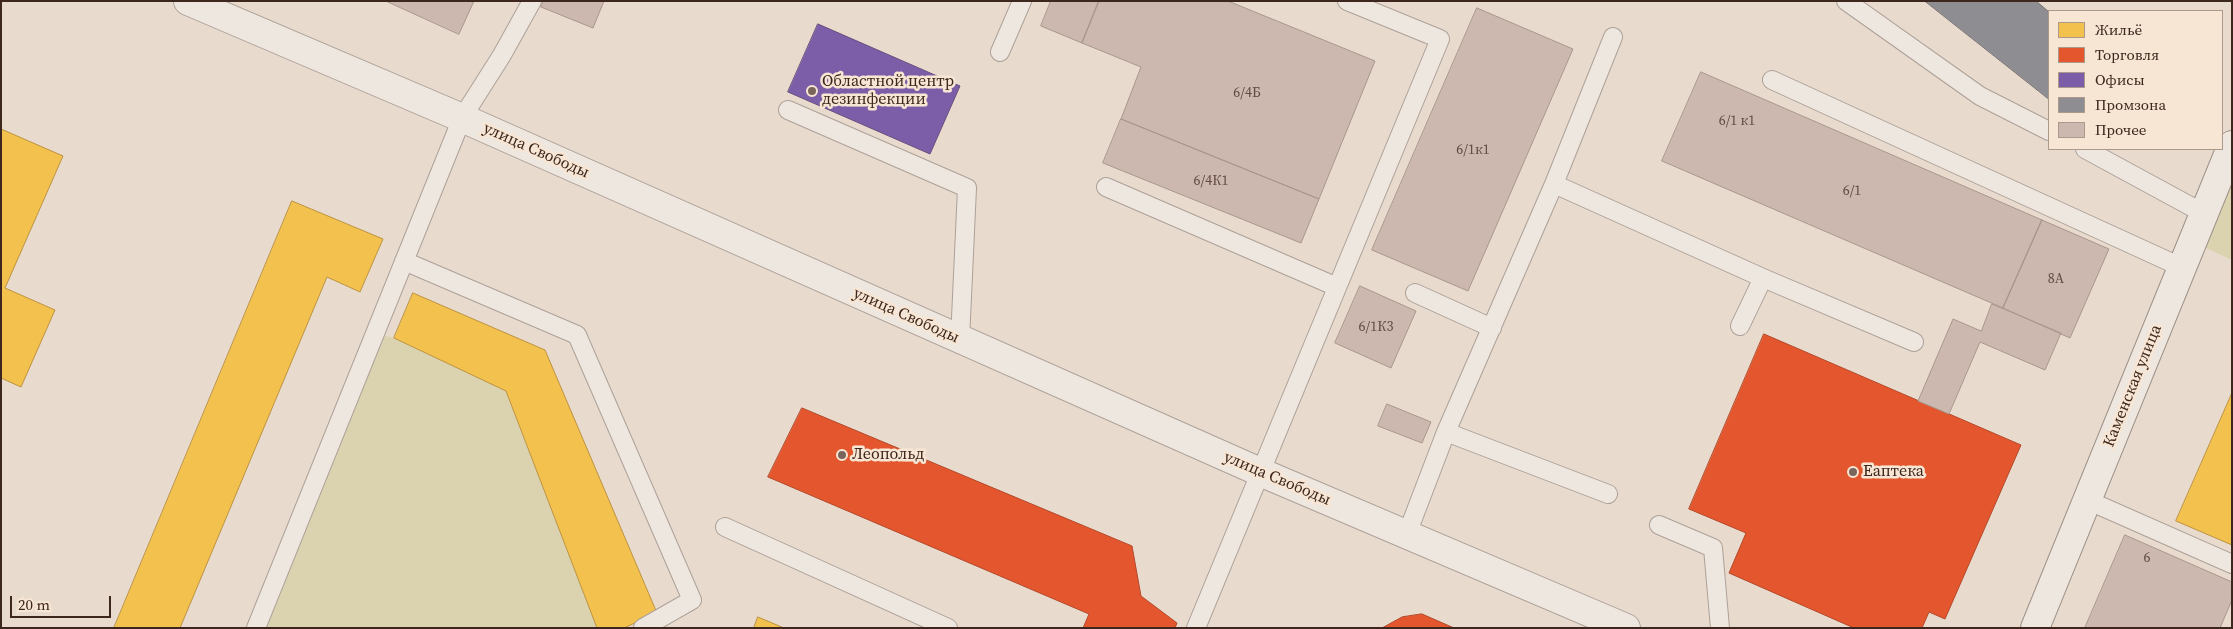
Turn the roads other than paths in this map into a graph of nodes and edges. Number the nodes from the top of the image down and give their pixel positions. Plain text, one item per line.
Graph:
1 (188, 1) edge
2 (532, 1) edge
3 (1022, 1) edge
4 (1347, 1) edge
5 (1846, 1) edge
6 (1613, 37) dead end
7 (1000, 52) dead end
8 (1772, 80) dead end
9 (788, 110) dead end
10 (462, 118) junction
11 (2048, 130) edge
12 (2232, 145) edge
13 (2086, 150) edge
14 (1554, 184) junction
15 (1106, 187) dead end
16 (2203, 213) junction
17 (404, 261) junction
18 (2181, 267) junction
19 (1763, 278) junction
20 (1337, 287) junction
21 (1415, 294) dead end
22 (1740, 326) dead end
23 (1492, 328) junction
24 (960, 340) junction
25 (1914, 342) dead end
26 (1446, 432) junction
27 (1260, 472) junction
28 (1608, 494) dead end
29 (2087, 500) junction
30 (1659, 525) dead end
31 (725, 527) dead end
32 (1407, 534) junction
33 (2232, 564) edge
34 (256, 628) edge
35 (643, 628) edge
36 (948, 628) edge
37 (1196, 628) edge
38 (1626, 628) edge
39 (1720, 628) edge
40 (2035, 628) edge

1 - 10 street, улица Свободы
2 - 10 lane
3 - 7 lane
4 - 20 lane
5 - 11 lane
6 - 14 lane
8 - 18 lane
9 - 24 lane
10 - 17 lane
10 - 24 street, улица Свободы
12 - 16 street, Каменская улица
13 - 16 lane
14 - 19 lane
14 - 23 lane
15 - 20 lane
16 - 18 street, Каменская улица
17 - 34 lane
17 - 35 lane
18 - 29 street, Каменская улица
19 - 22 lane
19 - 25 lane
20 - 27 lane
21 - 23 lane
23 - 26 lane
24 - 27 street, улица Свободы
26 - 28 lane
26 - 32 lane
27 - 32 street, улица Свободы
27 - 37 lane
29 - 33 lane
29 - 40 street, Каменская улица
30 - 39 lane
31 - 36 lane
32 - 38 street, улица Свободы

